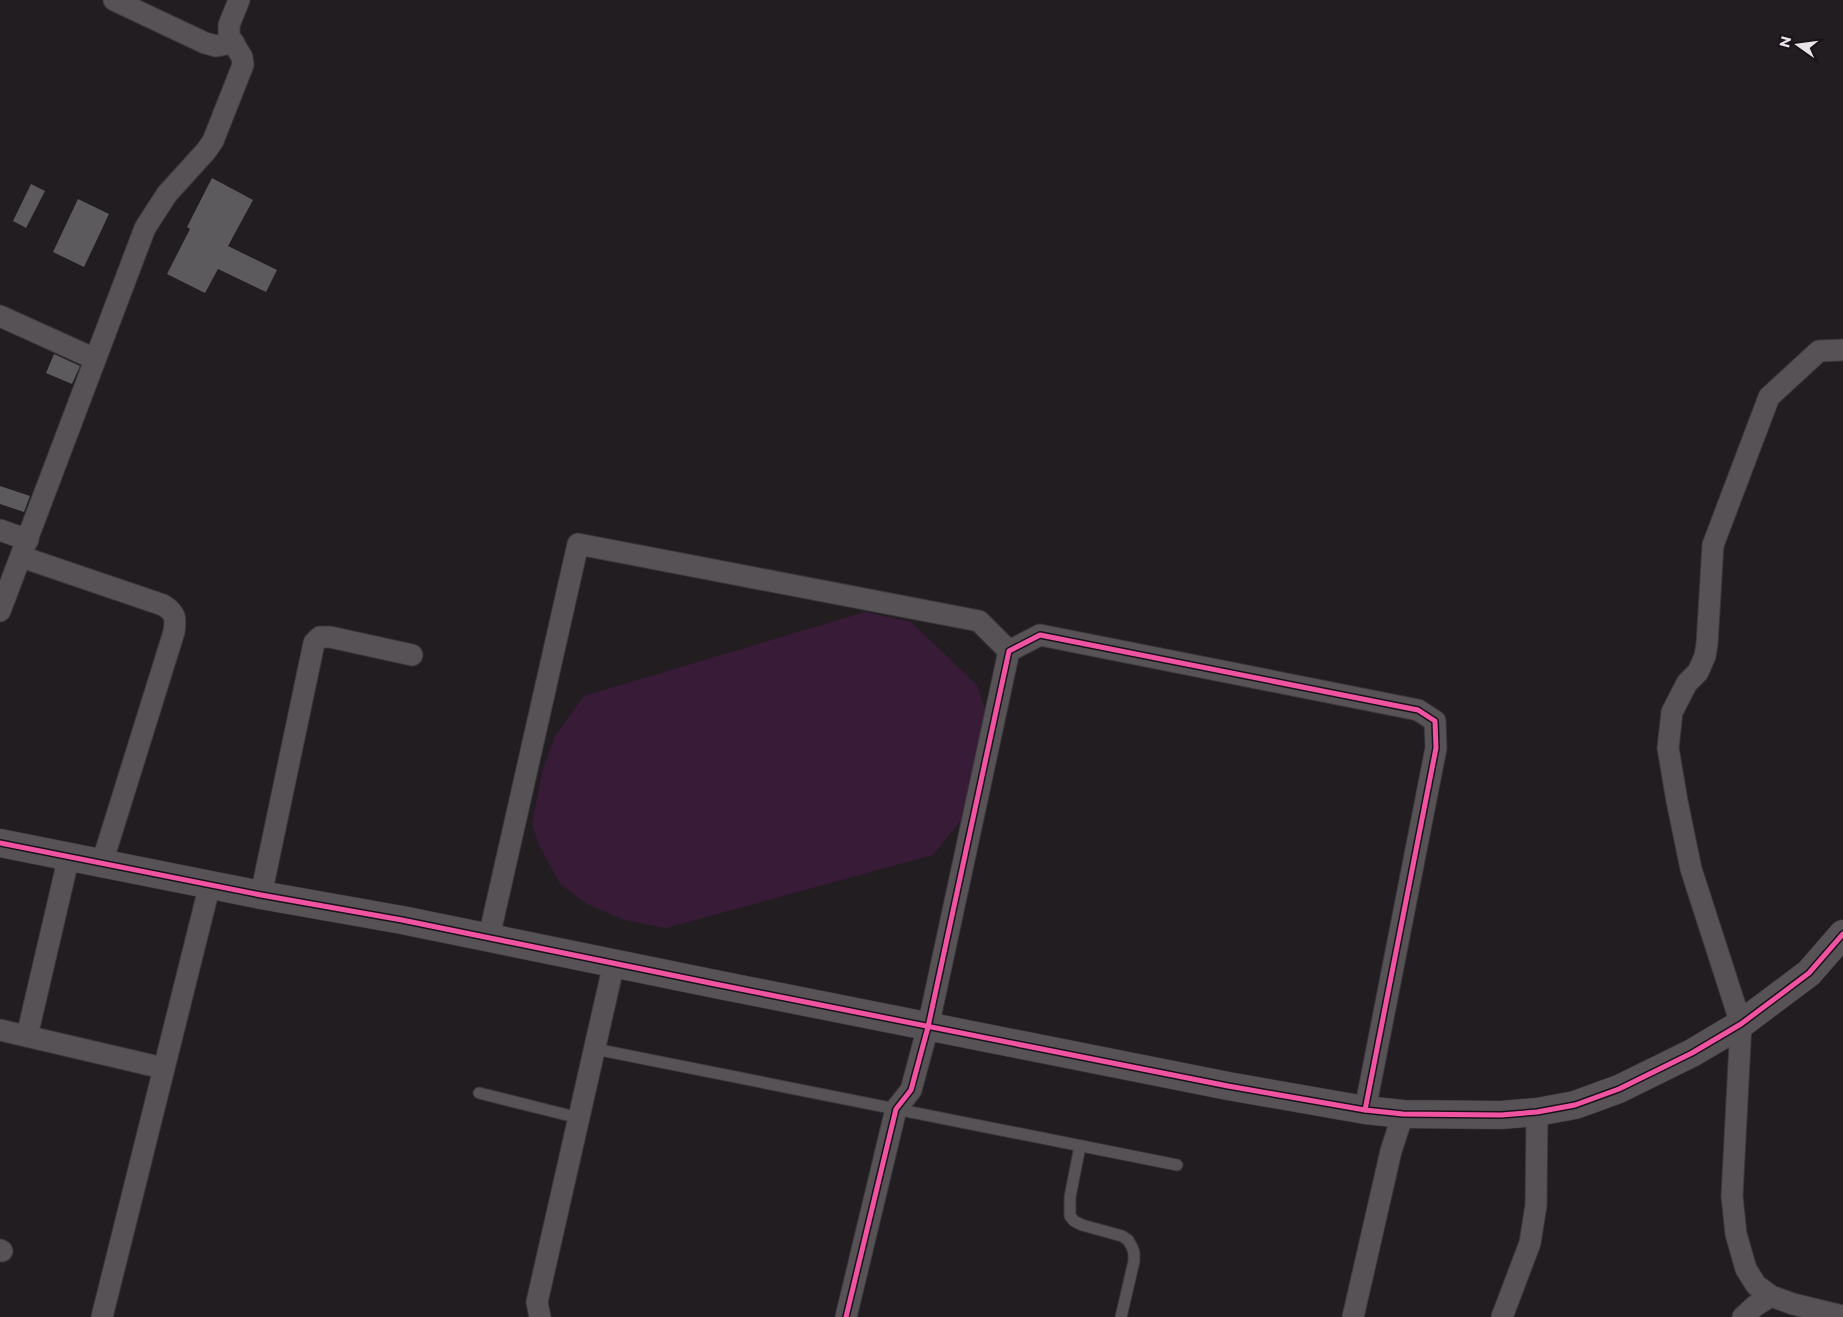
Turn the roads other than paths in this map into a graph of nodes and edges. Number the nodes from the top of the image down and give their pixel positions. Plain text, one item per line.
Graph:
1 (114, 0) edge
2 (239, 0) edge
3 (234, 43) junction
4 (0, 316) edge
5 (1843, 350) edge
6 (95, 359) junction
7 (0, 530) edge
8 (25, 549) junction
9 (0, 611) edge
10 (1009, 651) junction
11 (412, 655) dead end
12 (0, 843) edge
13 (69, 856) junction
14 (102, 863) junction
15 (210, 884) junction
16 (261, 895) junction
17 (1843, 934) edge
18 (489, 937) junction
19 (614, 963) junction
20 (1741, 1024) junction
21 (928, 1027) junction
22 (0, 1030) edge
23 (27, 1036) junction
24 (595, 1049) junction
25 (163, 1068) junction
26 (479, 1093) dead end
27 (896, 1109) junction
28 (1365, 1110) junction
29 (1537, 1112) junction
30 (1403, 1114) junction
31 (579, 1118) junction
32 (1080, 1146) junction
33 (1177, 1165) dead end
34 (1771, 1296) junction
35 (1843, 1316) edge
36 (102, 1317) edge
37 (540, 1317) edge
38 (846, 1317) edge
39 (1120, 1317) edge
40 (1353, 1317) edge
41 (1502, 1317) edge
42 (1744, 1317) edge

1 - 3 street
2 - 3 street
3 - 6 street
4 - 6 street
5 - 20 street
6 - 8 street
7 - 8 street
8 - 9 street
8 - 14 street
10 - 18 street
10 - 21 street
10 - 28 street
11 - 16 street
12 - 13 street
13 - 14 street
13 - 23 street
14 - 15 street
15 - 16 street
15 - 25 street
16 - 18 street
17 - 20 street
18 - 19 street
19 - 21 street
19 - 24 street
20 - 29 street
20 - 34 street
21 - 27 street
21 - 28 street
22 - 23 street
23 - 25 street
24 - 27 lane
24 - 31 street
25 - 36 street
26 - 31 lane
27 - 32 lane
27 - 38 street
28 - 30 street
29 - 30 street
29 - 41 street
30 - 40 street
31 - 37 street
32 - 33 lane
32 - 39 lane
34 - 35 street
34 - 42 street

